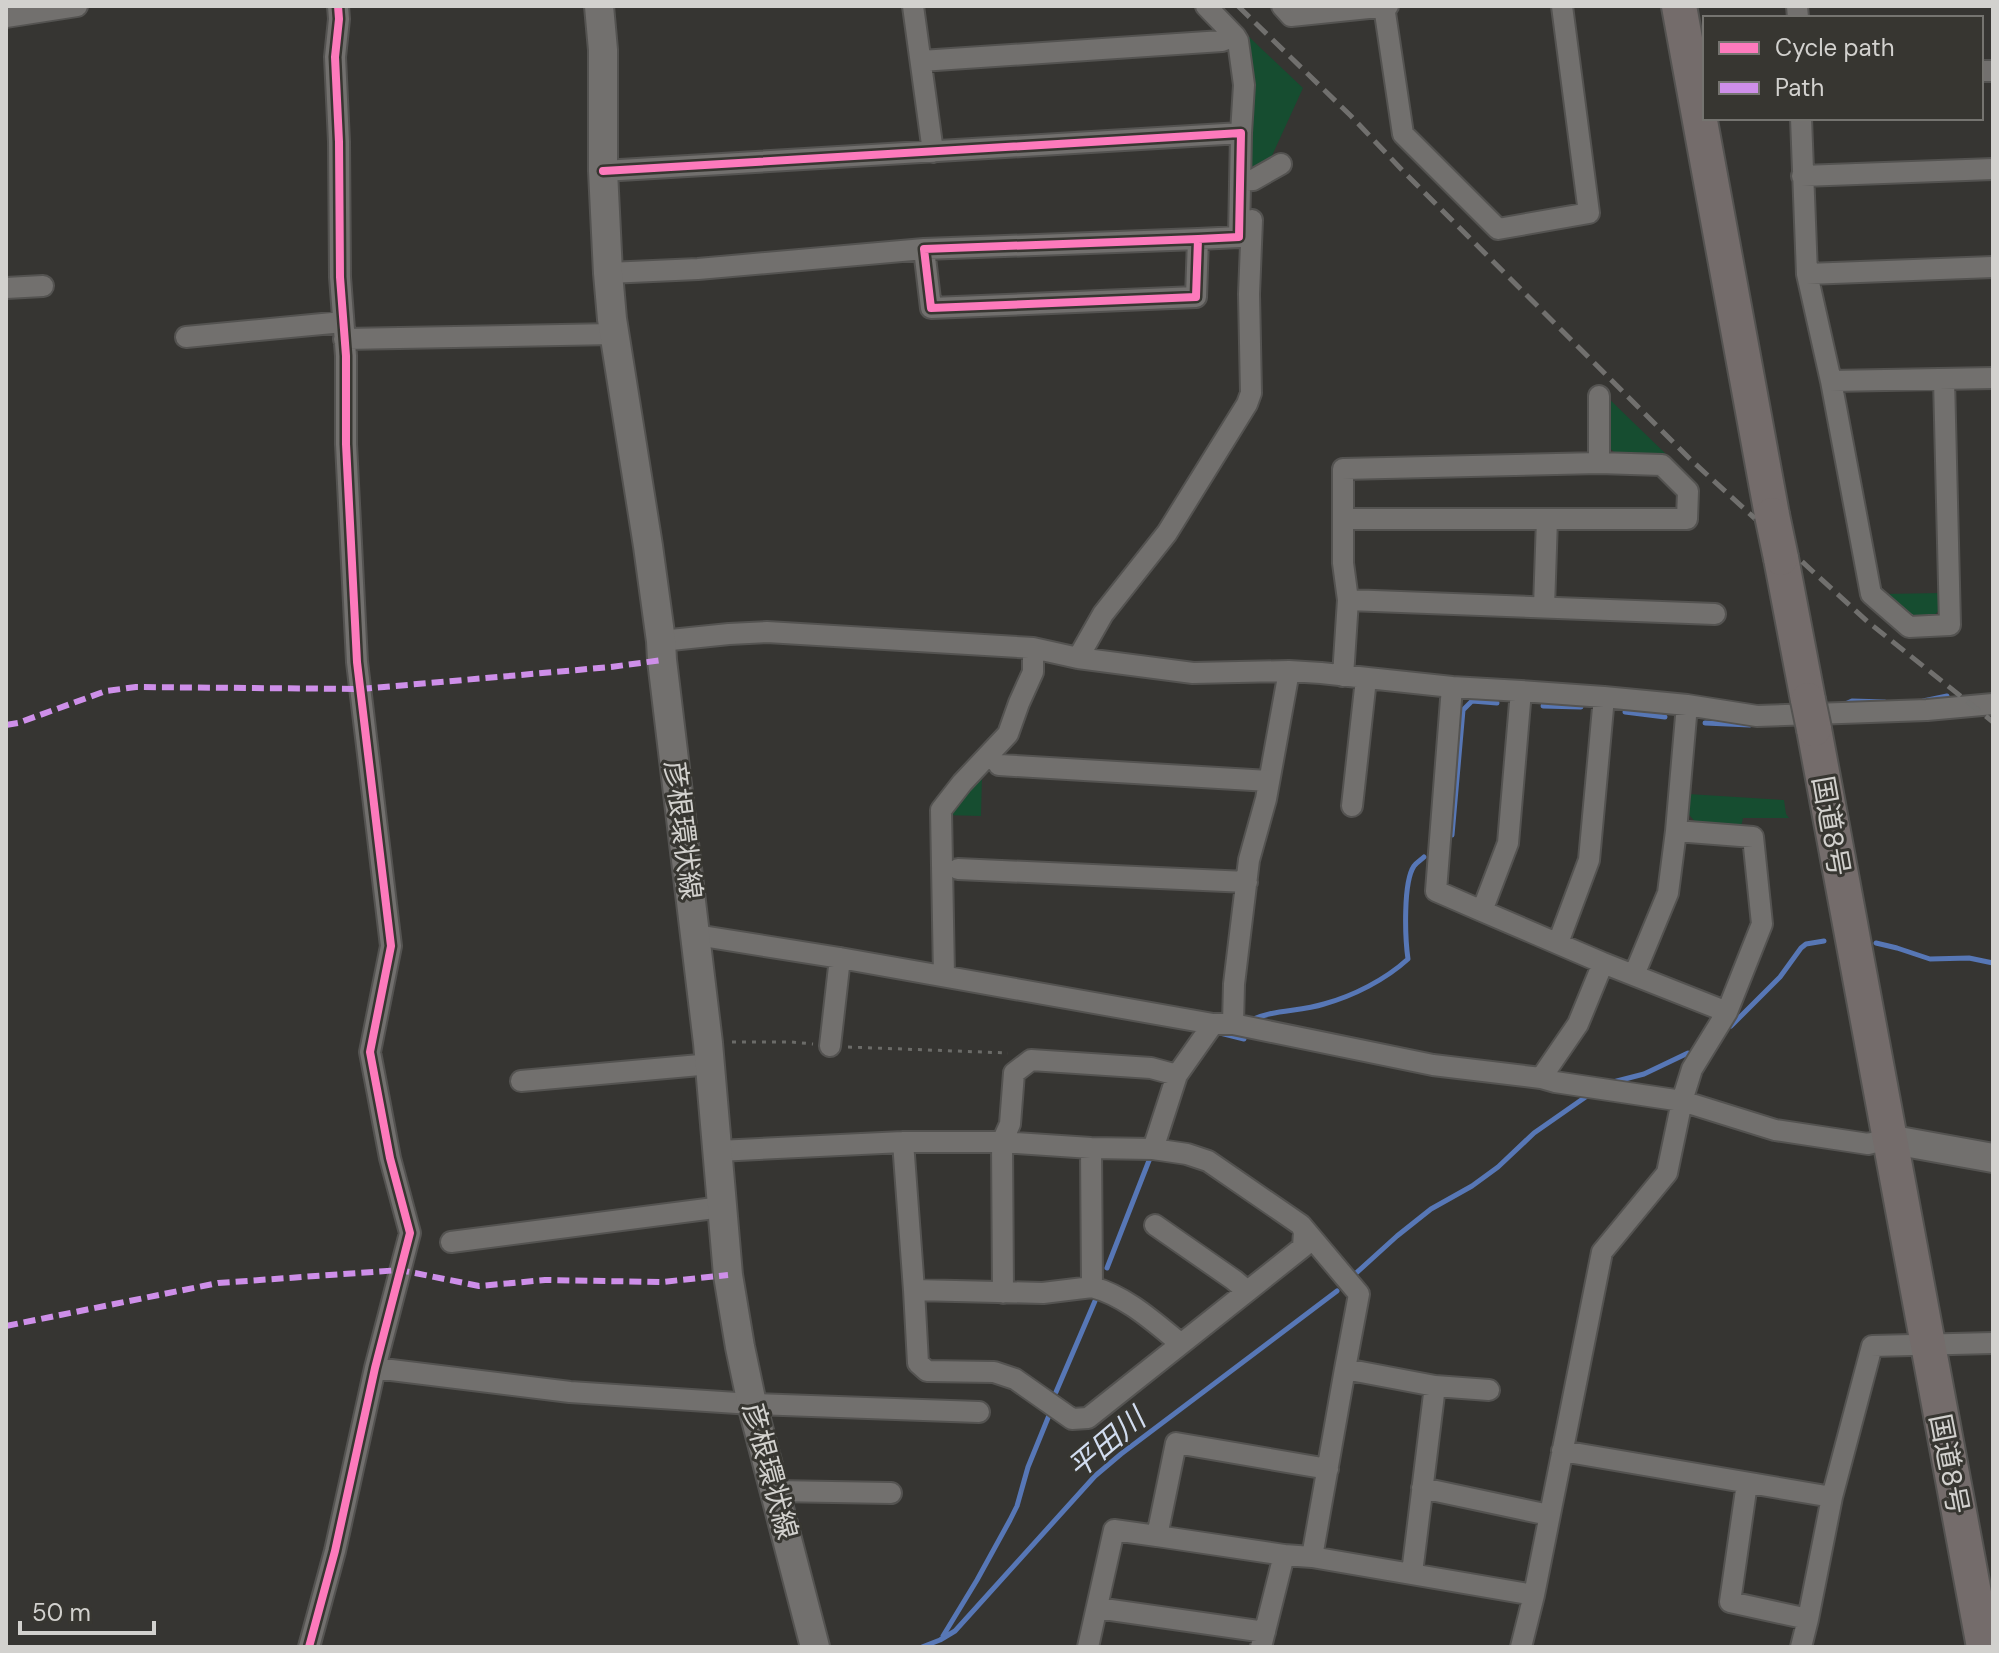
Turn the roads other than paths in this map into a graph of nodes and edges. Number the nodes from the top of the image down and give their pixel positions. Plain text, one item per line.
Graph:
1 (77, 6) edge
2 (338, 6) edge
3 (599, 6) edge
4 (913, 6) edge
5 (1206, 6) edge
6 (1282, 6) edge
7 (1386, 6) edge
8 (1562, 6) edge
9 (1679, 6) edge
10 (6, 17) edge
11 (1235, 36) junction
12 (921, 61) junction
13 (1801, 120) edge
14 (1241, 133) junction
15 (933, 152) junction
16 (1281, 164) dead end
17 (1993, 169) edge
18 (603, 171) junction
19 (1802, 176) junction
20 (1246, 181) junction
21 (1198, 239) junction
22 (924, 249) junction
23 (1993, 267) edge
24 (608, 273) junction
25 (1807, 274) junction
26 (43, 286) dead end
27 (6, 288) edge
28 (344, 330) junction
29 (614, 334) junction
30 (186, 337) dead end
31 (1993, 378) edge
32 (1944, 379) junction
33 (1831, 381) junction
34 (1599, 396) dead end
35 (1599, 463) junction
36 (1343, 519) junction
37 (1547, 519) junction
38 (1348, 600) junction
39 (1544, 607) junction
40 (1715, 614) dead end
41 (661, 641) junction
42 (1033, 648) junction
43 (1078, 658) junction
44 (1289, 671) junction
45 (1343, 676) junction
46 (1366, 679) junction
47 (1452, 687) junction
48 (1521, 691) junction
49 (1604, 697) junction
50 (1993, 704) edge
51 (1687, 705) junction
52 (999, 765) dead end
53 (1269, 781) junction
54 (1352, 806) dead end
55 (1676, 831) junction
56 (958, 869) dead end
57 (1247, 882) junction
58 (1482, 911) junction
59 (696, 935) junction
60 (1558, 943) junction
61 (840, 958) junction
62 (1603, 963) junction
63 (1634, 975) junction
64 (944, 976) junction
65 (1727, 1012) junction
66 (1223, 1024) junction
67 (830, 1046) road end
68 (710, 1053) junction
69 (1177, 1075) junction
70 (1541, 1078) junction
71 (521, 1081) dead end
72 (1682, 1101) junction
73 (1888, 1139) junction
74 (903, 1142) junction
75 (1002, 1142) junction
76 (1091, 1148) junction
77 (1153, 1149) junction
78 (718, 1151) junction
79 (1993, 1158) edge
80 (722, 1207) junction
81 (1155, 1225) dead end
82 (1301, 1225) junction
83 (451, 1242) dead end
84 (1092, 1287) junction
85 (914, 1290) junction
86 (1247, 1291) junction
87 (1003, 1293) junction
88 (1993, 1343) edge
89 (1181, 1344) junction
90 (1926, 1344) junction
91 (375, 1368) junction
92 (1345, 1369) junction
93 (1435, 1386) junction
94 (1489, 1390) dead end
95 (752, 1404) junction
96 (979, 1412) dead end
97 (1562, 1451) junction
98 (1328, 1469) junction
99 (1747, 1483) junction
100 (1422, 1488) junction
101 (775, 1491) junction
102 (891, 1493) dead end
103 (1832, 1497) junction
104 (1549, 1515) junction
105 (1157, 1536) junction
106 (1284, 1555) junction
107 (1312, 1557) junction
108 (1412, 1573) junction
109 (1534, 1595) junction
110 (1097, 1608) junction
111 (1808, 1619) junction
112 (1263, 1639) edge
113 (309, 1647) edge
114 (815, 1647) edge
115 (1088, 1647) edge
116 (1521, 1647) edge
117 (1801, 1647) edge
118 (1984, 1647) edge

1 - 10 street
2 - 28 street
3 - 18 main road, 彦根環状線
4 - 12 street
5 - 11 street
6 - 7 street
7 - 8 street
9 - 73 highway, 国道8号, bridge
11 - 12 street
11 - 14 street
12 - 15 street
13 - 19 street
14 - 15 street
14 - 20 street
15 - 18 street
16 - 20 street
17 - 19 street
18 - 24 main road, 彦根環状線
19 - 25 street
20 - 21 street
20 - 43 street
21 - 22 street
21 - 22 street
22 - 24 street
23 - 25 street
24 - 29 main road, 彦根環状線
25 - 33 street
26 - 27 street
28 - 29 street
28 - 30 street
28 - 91 street
29 - 41 main road, 彦根環状線
31 - 32 street
32 - 33 street
32 - 33 street
34 - 35 street
35 - 36 street
35 - 37 street
36 - 37 street
36 - 38 street
37 - 39 street
38 - 39 street
38 - 45 street
39 - 40 street
41 - 42 street
41 - 59 main road, 彦根環状線
42 - 43 street
42 - 64 street
43 - 44 street
44 - 45 street
44 - 53 street
45 - 46 street
46 - 47 street
46 - 54 street
47 - 48 street
47 - 58 street
48 - 49 street
48 - 58 street
49 - 51 street
49 - 60 street
50 - 51 street
51 - 55 street
52 - 53 street
53 - 57 street
55 - 63 street
55 - 65 street
56 - 57 street
57 - 66 street
58 - 60 street
59 - 61 street
59 - 68 main road, 彦根環状線
60 - 62 street
61 - 64 street
61 - 67 street
62 - 63 street
62 - 70 street
63 - 65 street
64 - 66 street
65 - 72 street
66 - 69 street
66 - 70 street
68 - 71 street
68 - 78 main road, 彦根環状線
69 - 75 street
69 - 77 street
70 - 72 street
72 - 73 street
72 - 97 street
73 - 79 main road
73 - 90 highway, 国道8号
74 - 75 street
74 - 78 street
74 - 85 street
75 - 76 street
75 - 87 street
76 - 77 street
76 - 84 street
77 - 82 street
78 - 80 main road, 彦根環状線
80 - 83 street
80 - 95 main road, 彦根環状線
81 - 86 street
82 - 86 street
82 - 92 street
84 - 87 street
84 - 89 street
85 - 87 street
85 - 89 street
86 - 89 street
88 - 90 street
90 - 103 street
90 - 118 highway, 国道8号
91 - 95 street
91 - 113 street
92 - 93 street
92 - 98 street
93 - 94 street
93 - 100 street
95 - 96 street
95 - 101 main road, 彦根環状線
97 - 99 street
97 - 104 street
98 - 105 street
98 - 107 street
99 - 103 street
99 - 111 street
100 - 104 street
100 - 108 street
101 - 102 street
101 - 114 main road, 彦根環状線
103 - 111 street
104 - 109 street
105 - 106 street
105 - 110 street
106 - 107 street
106 - 112 street
107 - 108 street
108 - 109 street
109 - 116 street
110 - 112 street
110 - 115 street
111 - 117 street

